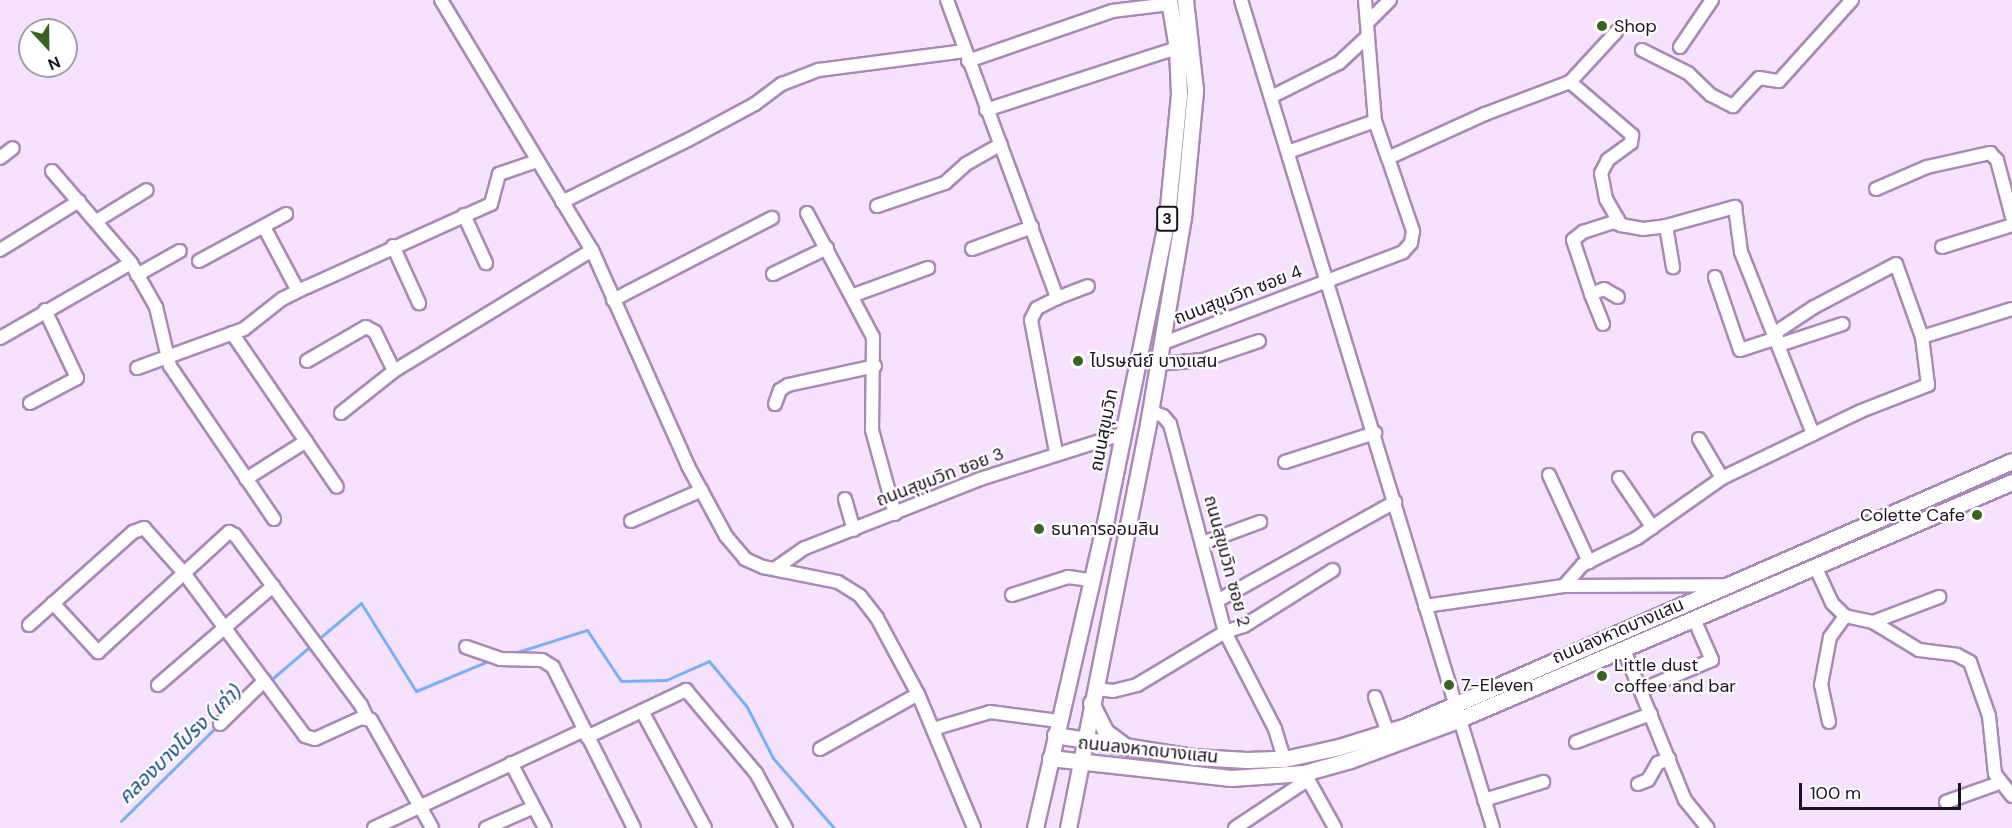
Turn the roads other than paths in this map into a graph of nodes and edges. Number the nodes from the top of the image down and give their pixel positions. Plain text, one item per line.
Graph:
1 (441, 0) edge
2 (947, 0) edge
3 (1241, 0) edge
4 (1365, 0) edge
5 (1390, 0) edge
6 (1712, 0) edge
7 (1852, 0) edge
8 (1175, 1) edge
9 (1368, 22) junction
10 (1616, 32) dead end
11 (1368, 36) junction
12 (1680, 47) dead end
13 (1177, 48) junction
14 (1642, 50) dead end
15 (967, 56) junction
16 (1570, 82) junction
17 (1271, 97) junction
18 (986, 110) junction
19 (1375, 121) junction
20 (1001, 144) junction
21 (13, 147) dead end
22 (1288, 152) junction
23 (0, 158) edge
24 (1388, 158) junction
25 (536, 161) junction
26 (52, 171) dead end
27 (1876, 189) dead end
28 (147, 190) dead end
29 (79, 201) junction
30 (562, 202) junction
31 (877, 206) dead end
32 (807, 213) dead end
33 (286, 214) dead end
34 (464, 215) junction
35 (2012, 217) edge
36 (772, 218) dead end
37 (98, 220) junction
38 (1621, 225) junction
39 (2012, 225) edge
40 (1666, 226) junction
41 (264, 227) junction
42 (1032, 227) junction
43 (393, 246) junction
44 (1942, 247) dead end
45 (827, 248) junction
46 (972, 249) dead end
47 (0, 250) edge
48 (592, 250) junction
49 (180, 251) dead end
50 (199, 261) dead end
51 (131, 263) junction
52 (486, 263) dead end
53 (1673, 267) dead end
54 (928, 268) dead end
55 (137, 274) junction
56 (773, 274) dead end
57 (1715, 277) dead end
58 (1328, 281) junction
59 (1088, 286) dead end
60 (298, 291) junction
61 (1591, 294) junction
62 (854, 295) junction
63 (1618, 297) dead end
64 (1057, 298) junction
65 (613, 300) junction
66 (419, 303) dead end
67 (2012, 309) edge
68 (45, 310) junction
69 (1603, 324) dead end
70 (1843, 324) dead end
71 (232, 333) junction
72 (1922, 337) junction
73 (0, 338) edge
74 (1777, 339) junction
75 (1259, 341) dead end
76 (1161, 344) junction
77 (166, 357) junction
78 (306, 361) dead end
79 (1158, 364) junction
80 (875, 366) junction
81 (137, 368) dead end
82 (394, 371) junction
83 (30, 403) dead end
84 (775, 405) dead end
85 (1150, 411) junction
86 (341, 412) dead end
87 (1375, 433) junction
88 (1122, 434) junction
89 (1813, 434) junction
90 (1700, 440) dead end
91 (306, 441) junction
92 (1056, 453) junction
93 (2012, 461) edge
94 (1285, 462) dead end
95 (1549, 475) dead end
96 (1619, 478) dead end
97 (1722, 478) junction
98 (246, 479) junction
99 (2012, 482) edge
100 (337, 487) dead end
101 (702, 490) junction
102 (845, 499) dead end
103 (1395, 502) junction
104 (896, 514) junction
105 (274, 519) dead end
106 (631, 521) dead end
107 (1260, 522) dead end
108 (1653, 528) junction
109 (854, 530) junction
110 (1203, 543) junction
111 (1589, 562) junction
112 (1815, 566) junction
113 (776, 568) junction
114 (1333, 570) dead end
115 (184, 573) junction
116 (1089, 580) junction
117 (1730, 585) junction
118 (273, 586) junction
119 (1564, 586) junction
120 (1012, 595) dead end
121 (1939, 597) dead end
122 (1217, 601) junction
123 (53, 603) junction
124 (1425, 606) junction
125 (1845, 616) junction
126 (1694, 619) junction
127 (1873, 622) junction
128 (29, 625) dead end
129 (224, 628) junction
130 (1225, 632) junction
131 (466, 647) dead end
132 (1624, 650) junction
133 (264, 681) junction
134 (158, 685) dead end
135 (1641, 690) junction
136 (918, 694) junction
137 (1093, 696) junction
138 (1375, 697) dead end
139 (642, 711) junction
140 (1458, 712) junction
141 (1651, 714) junction
142 (367, 718) junction
143 (1829, 722) dead end
144 (220, 724) dead end
145 (1056, 728) junction
146 (933, 729) junction
147 (1388, 732) junction
148 (585, 734) junction
149 (1083, 741) junction
150 (1576, 742) dead end
151 (1129, 748) junction
152 (820, 749) dead end
153 (1050, 758) junction
154 (1284, 759) junction
155 (1669, 759) junction
156 (511, 763) junction
157 (1078, 763) junction
158 (1125, 769) junction
159 (1305, 777) junction
160 (1543, 782) dead end
161 (1999, 783) junction
162 (1638, 784) dead end
163 (2012, 796) edge
164 (1073, 797) junction
165 (1484, 800) junction
166 (1946, 802) dead end
167 (420, 806) junction
168 (534, 807) junction
169 (374, 828) edge
170 (432, 828) edge
171 (486, 828) edge
172 (545, 828) edge
173 (634, 828) edge
174 (705, 828) edge
175 (786, 828) edge
176 (974, 828) edge
177 (1035, 828) edge
178 (1068, 828) edge
179 (1235, 828) edge
180 (1335, 828) edge
181 (1493, 828) edge
182 (1708, 828) edge

1 - 25 street
2 - 15 street
3 - 17 street
4 - 9 street, ถนนสุขุมวิท ซอย 4
5 - 9 street
6 - 12 street
7 - 14 street
8 - 13 main road, ถนนสุขุมวิท / 3
8 - 15 street
8 - 76 main road, 3
9 - 11 street, ถนนสุขุมวิท ซอย 4
10 - 16 street
11 - 17 street
11 - 19 street, ถนนสุขุมวิท ซอย 4
13 - 18 street
13 - 88 main road, ถนนสุขุมวิท / 3
15 - 18 street
15 - 30 street
16 - 24 street
16 - 38 street
17 - 22 street
18 - 20 street
19 - 22 street
19 - 24 street, ถนนสุขุมวิท ซอย 4
20 - 31 street
20 - 42 street
21 - 23 street
22 - 58 street
24 - 58 street, ถนนสุขุมวิท ซอย 4
25 - 30 street
25 - 34 street
26 - 29 street
27 - 35 street
28 - 37 street
29 - 37 street
29 - 47 street
30 - 48 street
32 - 45 street
33 - 41 street
34 - 43 street
34 - 52 street
36 - 65 street
37 - 51 street
38 - 40 street
38 - 61 street
39 - 44 street
40 - 53 street
40 - 74 street
41 - 50 street
41 - 60 street
42 - 46 street
42 - 64 street
43 - 60 street
43 - 66 street
45 - 56 street
45 - 62 street
48 - 65 street
48 - 82 street
49 - 55 street
51 - 55 street
51 - 68 street
54 - 62 street
55 - 77 street
57 - 74 street
58 - 76 street, ถนนสุขุมวิท ซอย 4
58 - 87 street
59 - 64 street
60 - 71 street
61 - 63 street
61 - 69 street
62 - 80 street
64 - 92 street
65 - 101 street
67 - 72 street
68 - 73 street
68 - 83 street
70 - 74 street
71 - 77 street
71 - 91 street
72 - 74 street
72 - 89 street
74 - 89 street
75 - 79 street
76 - 79 main road, 3
77 - 81 street
77 - 98 street
78 - 82 street
79 - 85 main road, 3
80 - 84 street
80 - 104 street
82 - 86 street
85 - 110 street, ถนนสุขุมวิท ซอย 2
85 - 137 main road, 3
87 - 94 street
87 - 103 street
88 - 92 street, ถนนสุขุมวิท ซอย 3
88 - 116 main road, ถนนสุขุมวิท / 3
89 - 97 street
90 - 97 street
91 - 98 street
91 - 100 street
92 - 104 street, ถนนสุขุมวิท ซอย 3
93 - 117 main road, ถนนลงหาดบางแสน
95 - 111 street
96 - 108 street
97 - 108 street
98 - 105 street
99 - 112 main road, ถนนลงหาดบางแสน
101 - 106 street
101 - 113 street
102 - 109 street
103 - 122 street
103 - 124 street
104 - 109 street, ถนนสุขุมวิท ซอย 3
107 - 110 street
108 - 111 street
109 - 113 street, ถนนสุขุมวิท ซอย 3
110 - 122 street, ถนนสุขุมวิท ซอย 2
111 - 119 street
112 - 125 street
112 - 126 main road, ถนนลงหาดบางแสน
113 - 136 street
114 - 130 street
115 - 118 street
115 - 123 street
115 - 123 street
115 - 129 street
116 - 120 street
116 - 145 main road, ถนนสุขุมวิท / 3
117 - 119 street
117 - 140 main road, ถนนลงหาดบางแสน
118 - 129 street
118 - 142 street
119 - 124 street
121 - 127 street
122 - 130 street, ถนนสุขุมวิท ซอย 2
123 - 128 street
124 - 140 street
125 - 127 street
125 - 143 street
126 - 132 main road, ถนนลงหาดบางแสน
126 - 135 street
127 - 161 street
129 - 133 street
129 - 134 street
130 - 137 street
130 - 154 street, ถนนสุขุมวิท ซอย 2
131 - 148 street
132 - 135 street
132 - 140 main road, ถนนลงหาดบางแสน
133 - 142 street
133 - 144 street
135 - 141 street
136 - 146 street
136 - 152 street
137 - 149 main road, 3
137 - 151 main road
138 - 147 street
139 - 148 street
139 - 174 street
139 - 175 street
140 - 147 main road, ถนนลงหาดบางแสน
140 - 159 main road, ถนนลงหาดบางแสน
140 - 165 street
141 - 150 street
141 - 155 street
142 - 167 street
145 - 146 street
145 - 149 main road, ถนนลงหาดบางแสน
145 - 153 main road, ถนนสุขุมวิท / 3
146 - 176 street
147 - 154 main road, ถนนลงหาดบางแสน
148 - 156 street
148 - 173 street
149 - 151 main road, ถนนลงหาดบางแสน
149 - 157 main road, 3
151 - 154 main road, ถนนลงหาดบางแสน
153 - 157 main road, ถนนลงหาดบางแสน
153 - 177 main road, ถนนสุขุมวิท / 3
155 - 162 street
155 - 182 street
156 - 167 street
156 - 168 street
157 - 158 main road, ถนนลงหาดบางแสน
157 - 164 main road, 3
158 - 159 main road, ถนนลงหาดบางแสน
158 - 164 main road
159 - 179 street
159 - 180 street
160 - 165 street
161 - 163 street
161 - 166 street
164 - 178 main road, 3
165 - 181 street
167 - 169 street
167 - 170 street
168 - 171 street
168 - 172 street

